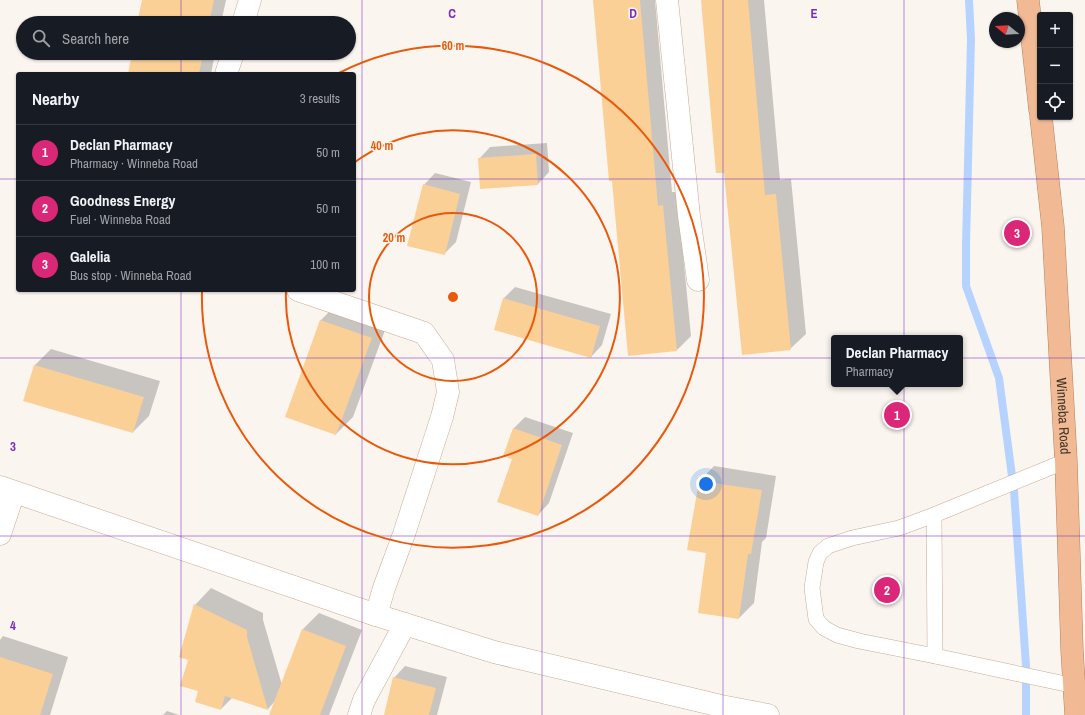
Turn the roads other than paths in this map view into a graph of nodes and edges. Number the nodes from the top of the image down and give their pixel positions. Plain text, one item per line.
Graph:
1 (250, 0) edge
2 (667, 0) edge
3 (1028, 0) edge
4 (245, 16) edge
5 (231, 60) edge
6 (227, 72) edge
7 (1037, 84) edge
8 (1041, 120) edge
9 (698, 280) dead end
10 (304, 292) edge
11 (1066, 461) junction
12 (7, 489) edge
13 (934, 515) junction
14 (0, 534) edge
15 (376, 615) junction
16 (405, 624) junction
17 (935, 656) junction
18 (1075, 686) junction
19 (359, 715) edge
20 (768, 715) edge
21 (1076, 715) edge

1 - 4 street
2 - 9 street
3 - 7 highway
5 - 6 street
8 - 11 highway, Winneba Road
10 - 15 street
11 - 13 lane
11 - 18 highway, Winneba Road
12 - 14 street
12 - 15 street
13 - 17 lane
13 - 17 lane
15 - 16 street
16 - 19 street
16 - 20 street
17 - 18 lane
18 - 21 highway, Winneba Road

